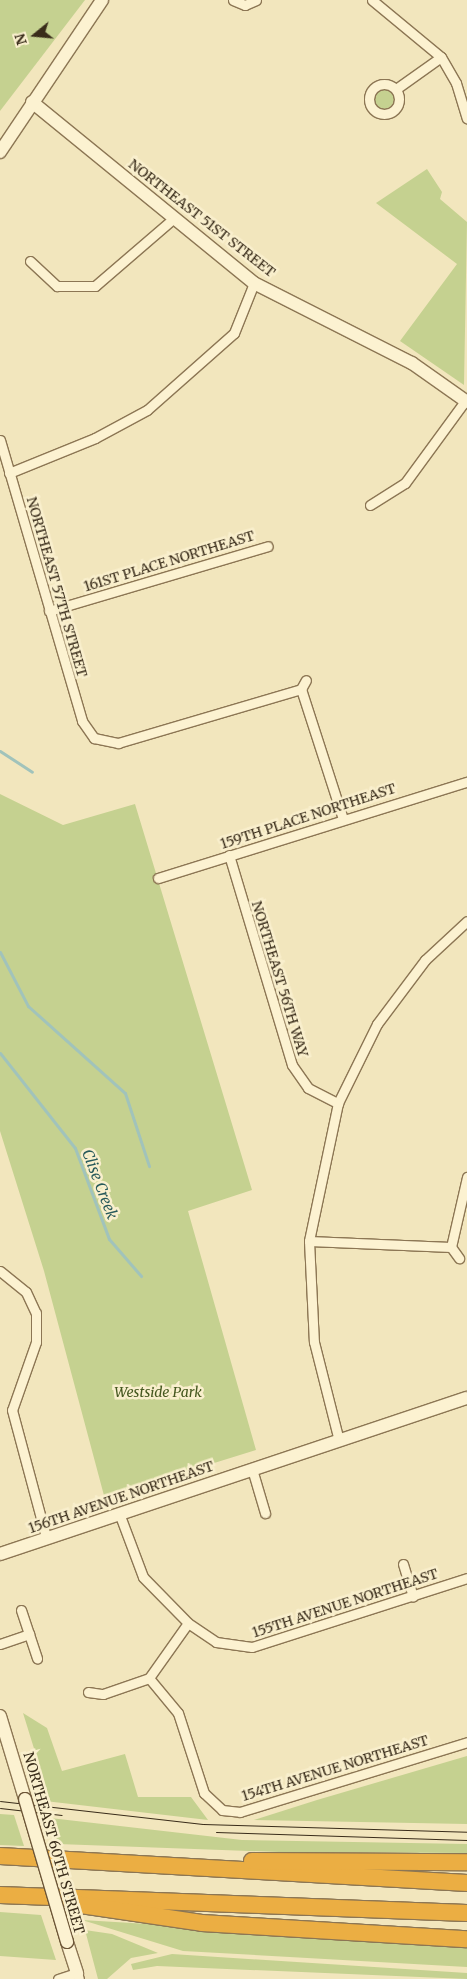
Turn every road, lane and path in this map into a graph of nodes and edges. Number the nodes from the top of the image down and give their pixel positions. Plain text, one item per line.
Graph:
1 (102, 0) edge
2 (233, 0) edge
3 (256, 0) edge
4 (372, 0) edge
5 (441, 57) junction
6 (396, 89) dead end
7 (32, 102) junction
8 (467, 118) edge
9 (0, 152) edge
10 (174, 218) junction
11 (30, 261) dead end
12 (254, 283) junction
13 (466, 402) edge
14 (0, 440) edge
15 (9, 473) junction
16 (370, 505) dead end
17 (268, 546) dead end
18 (49, 611) junction
19 (306, 680) dead end
20 (301, 689) junction
21 (467, 782) edge
22 (343, 819) junction
23 (229, 855) junction
24 (158, 878) dead end
25 (467, 921) edge
26 (338, 1102) junction
27 (467, 1177) edge
28 (309, 1241) junction
29 (451, 1246) junction
30 (459, 1258) dead end
31 (0, 1271) edge
32 (467, 1398) edge
33 (339, 1441) junction
34 (252, 1469) junction
35 (118, 1513) junction
36 (265, 1513) dead end
37 (46, 1537) junction
38 (0, 1554) edge
39 (403, 1564) dead end
40 (467, 1578) edge
41 (412, 1596) junction
42 (21, 1610) dead end
43 (188, 1622) junction
44 (29, 1634) junction
45 (0, 1644) edge
46 (36, 1658) dead end
47 (149, 1678) junction
48 (88, 1692) dead end
49 (0, 1716) edge
50 (467, 1742) edge
51 (0, 1856) edge
52 (67, 1860) junction
53 (467, 1862) edge
54 (467, 1883) edge
55 (0, 1895) edge
56 (25, 1896) junction
57 (467, 1913) edge
58 (467, 1940) edge
59 (78, 1976) edge
60 (58, 1979) edge

1 - 7 street
2 - 3 street
4 - 5 street
5 - 6 street
5 - 8 street
7 - 9 street
7 - 10 street, NORTHEAST 51ST STREET
10 - 11 street
10 - 12 street, NORTHEAST 51ST STREET
12 - 13 street, NORTHEAST 51ST STREET
12 - 15 street
13 - 16 street
14 - 15 street, NORTHEAST 57TH STREET
15 - 18 street, NORTHEAST 57TH STREET
17 - 18 street, 161ST PLACE NORTHEAST
18 - 20 street, NORTHEAST 57TH STREET
19 - 20 street
20 - 22 street
21 - 22 street, 159TH PLACE NORTHEAST
22 - 23 street, 159TH PLACE NORTHEAST
23 - 24 street, 159TH PLACE NORTHEAST
23 - 26 street, NORTHEAST 56TH WAY
25 - 26 street
26 - 28 street
27 - 29 street
28 - 29 street
28 - 33 street
29 - 30 street
31 - 37 street
32 - 33 street, 156TH AVENUE NORTHEAST
33 - 34 street, 156TH AVENUE NORTHEAST
34 - 35 street, 156TH AVENUE NORTHEAST
34 - 36 street
35 - 37 street, 156TH AVENUE NORTHEAST
35 - 43 street, 155TH AVENUE NORTHEAST
37 - 38 street, 156TH AVENUE NORTHEAST
39 - 41 street
40 - 41 street, 155TH AVENUE NORTHEAST
41 - 43 street, 155TH AVENUE NORTHEAST
42 - 44 street
43 - 47 street
44 - 45 street
44 - 46 street
47 - 48 street
47 - 50 street, 154TH AVENUE NORTHEAST
49 - 59 street, NORTHEAST 60TH STREET, bridge
51 - 52 highway
52 - 53 highway
52 - 54 highway
55 - 56 highway
56 - 57 highway
56 - 58 highway
59 - 60 street

